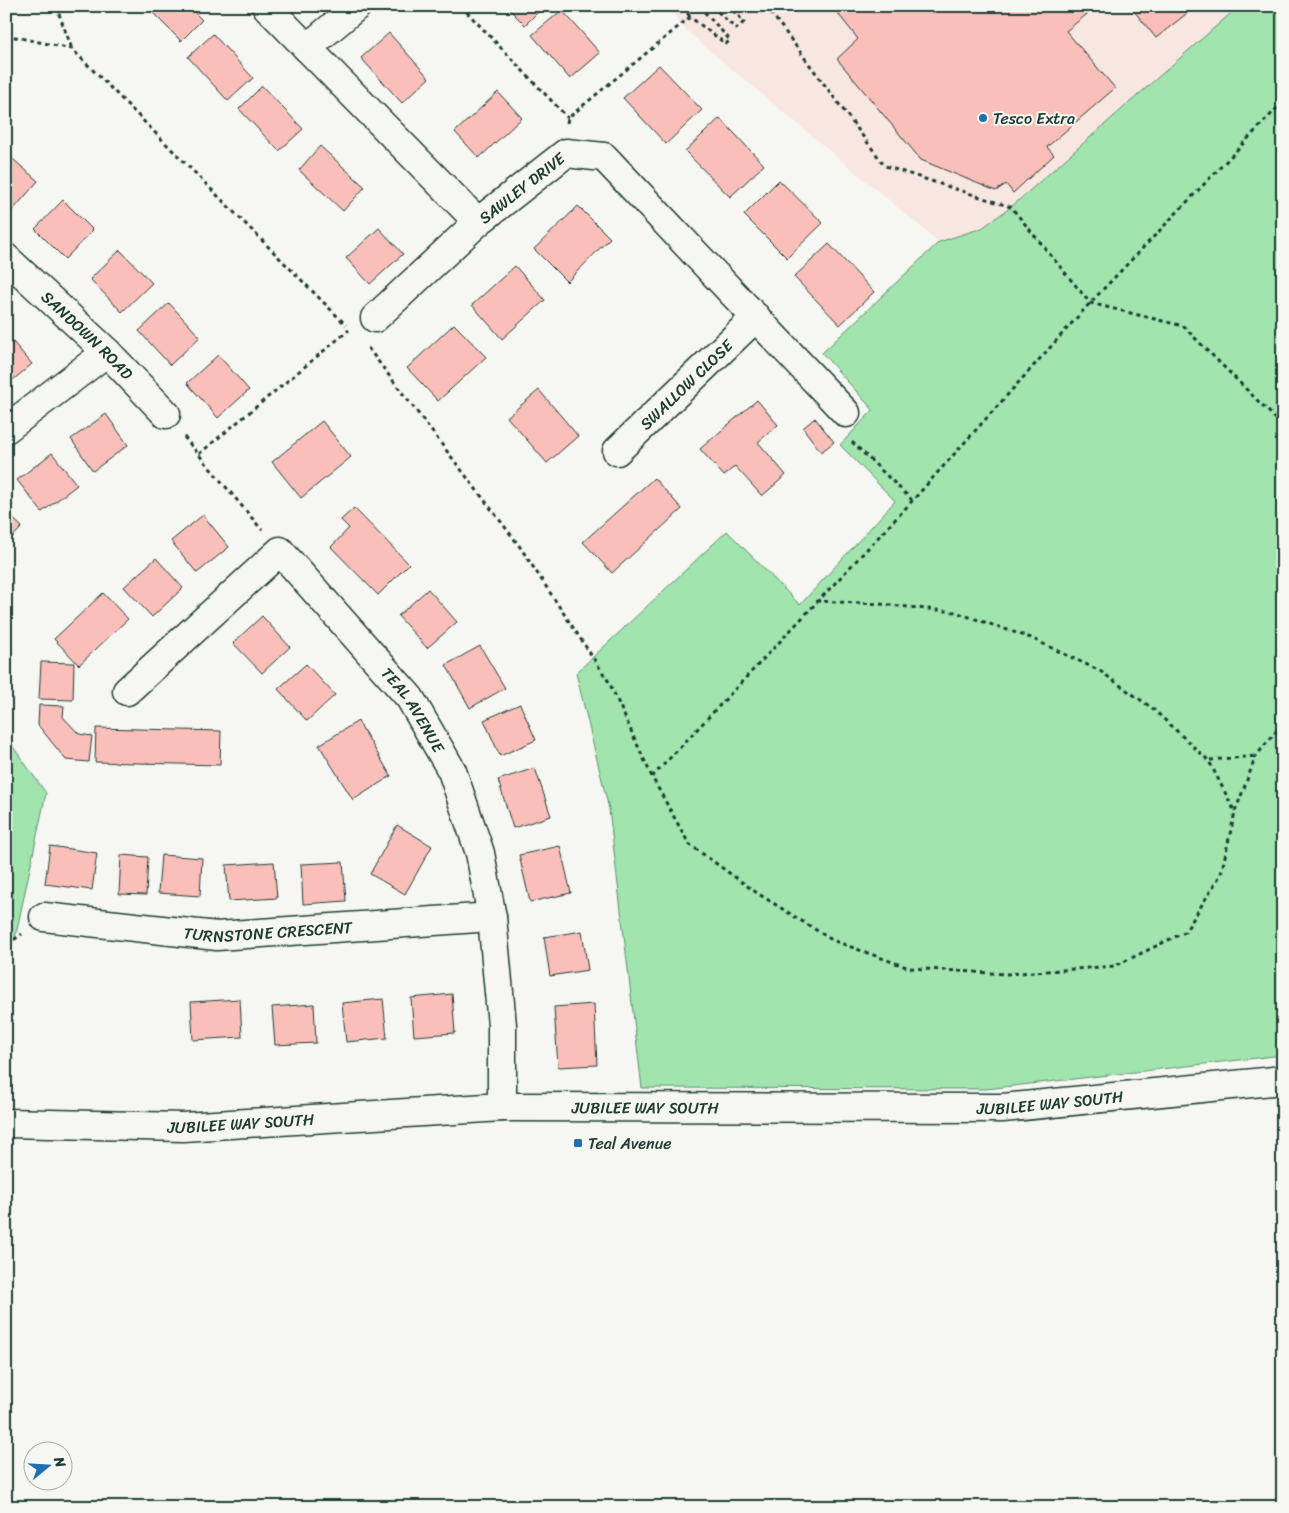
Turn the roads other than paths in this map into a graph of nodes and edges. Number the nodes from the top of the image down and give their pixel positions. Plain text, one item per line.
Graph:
1 (266, 6) edge
2 (357, 6) edge
3 (307, 48) junction
4 (478, 222) junction
5 (6, 258) edge
6 (756, 317) junction
7 (366, 327) road end
8 (107, 352) junction
9 (846, 413) road end
10 (166, 414) road end
11 (6, 429) edge
12 (617, 452) dead end
13 (127, 691) dead end
14 (44, 917) dead end
15 (492, 918) junction
16 (1283, 1080) edge
17 (502, 1106) junction
18 (6, 1123) edge

1 - 3 street, SAWLEY DRIVE
2 - 3 street
3 - 4 street, SAWLEY DRIVE
4 - 6 street, SAWLEY DRIVE
4 - 7 street
5 - 8 street, SANDOWN ROAD
6 - 9 street, SAWLEY DRIVE
6 - 12 street, SWALLOW CLOSE
8 - 10 street, SANDOWN ROAD
8 - 11 street
13 - 15 street, TEAL AVENUE
14 - 15 street, TURNSTONE CRESCENT
15 - 17 street, TEAL AVENUE
16 - 17 street, JUBILEE WAY SOUTH
17 - 18 street, JUBILEE WAY SOUTH

